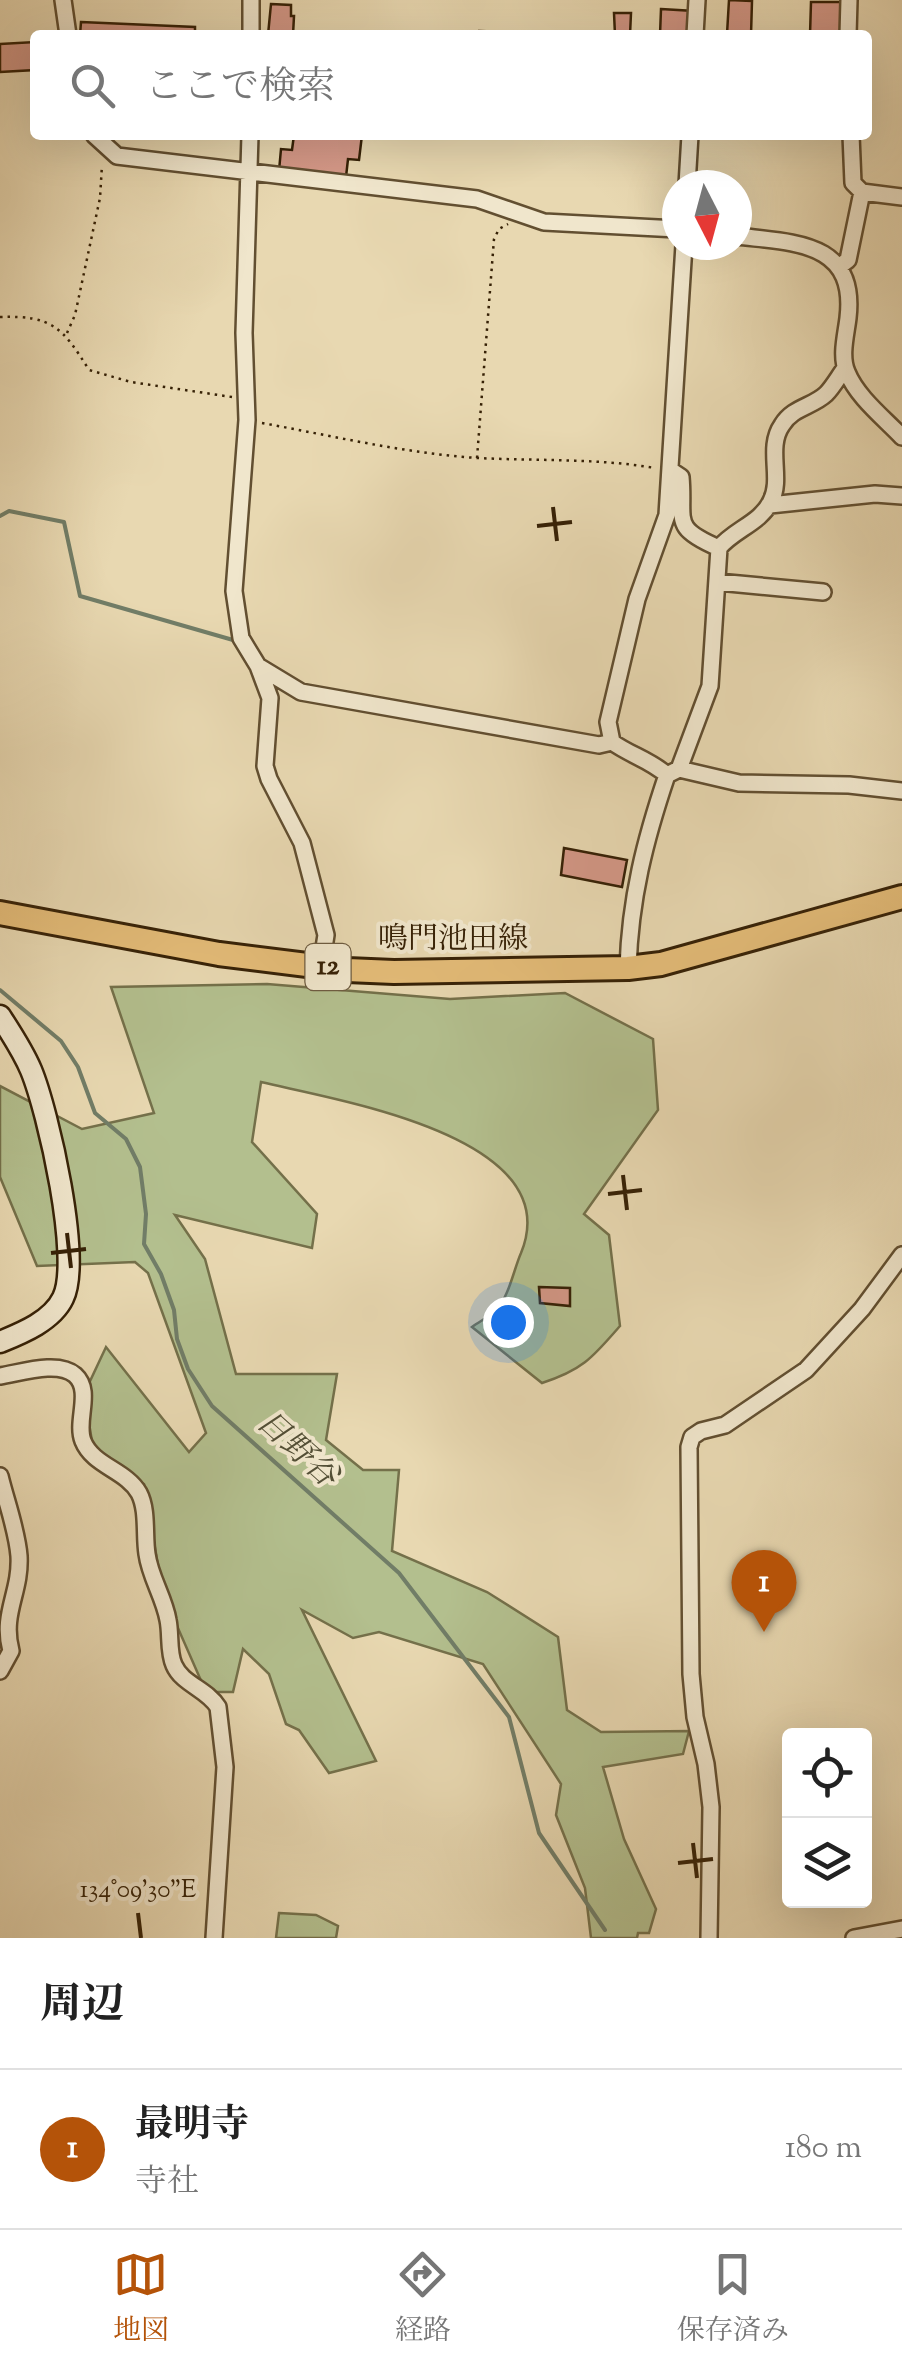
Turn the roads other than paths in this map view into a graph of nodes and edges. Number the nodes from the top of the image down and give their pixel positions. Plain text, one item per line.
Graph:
1 (63, 0) edge
2 (251, 0) edge
3 (697, 0) edge
4 (848, 0) edge
5 (67, 30) edge
6 (251, 30) edge
7 (695, 30) edge
8 (848, 30) edge
9 (250, 140) edge
10 (690, 140) edge
11 (851, 140) edge
12 (99, 141) edge
13 (689, 170) edge
14 (250, 172) junction
15 (862, 192) junction
16 (902, 197) edge
17 (662, 228) edge
18 (752, 238) edge
19 (683, 260) edge
20 (840, 266) junction
21 (845, 368) junction
22 (902, 438) edge
23 (672, 471) junction
24 (902, 496) edge
25 (770, 505) junction
26 (719, 548) junction
27 (718, 582) junction
28 (824, 592) dead end
29 (258, 666) junction
30 (612, 742) junction
31 (673, 772) junction
32 (902, 791) edge
33 (902, 898) edge
34 (0, 913) edge
35 (321, 966) junction
36 (628, 968) junction
37 (0, 1016) edge
38 (902, 1255) edge
39 (0, 1342) edge
40 (0, 1376) edge
41 (0, 1476) edge
42 (0, 1671) edge
43 (902, 1930) edge
44 (214, 1938) edge
45 (709, 1938) edge
46 (854, 1938) edge

1 - 5 street
2 - 6 street
3 - 7 street
4 - 8 street
9 - 14 street
10 - 13 street
11 - 15 street
12 - 14 street
14 - 17 street
14 - 29 street
15 - 16 street
15 - 20 street
18 - 20 street
19 - 23 street
20 - 21 street
21 - 22 street
21 - 25 street
23 - 26 street
23 - 30 street
24 - 25 street
25 - 26 street
26 - 27 street
27 - 28 street
27 - 31 street
29 - 30 street
29 - 35 street
30 - 31 street
31 - 32 street
31 - 36 street
33 - 36 main road, 鳴門池田線 / 12
34 - 35 main road, 鳴門池田線 / 12
35 - 36 main road, 鳴門池田線 / 12
37 - 39 street
38 - 45 street
40 - 44 street
41 - 42 street
43 - 46 street

